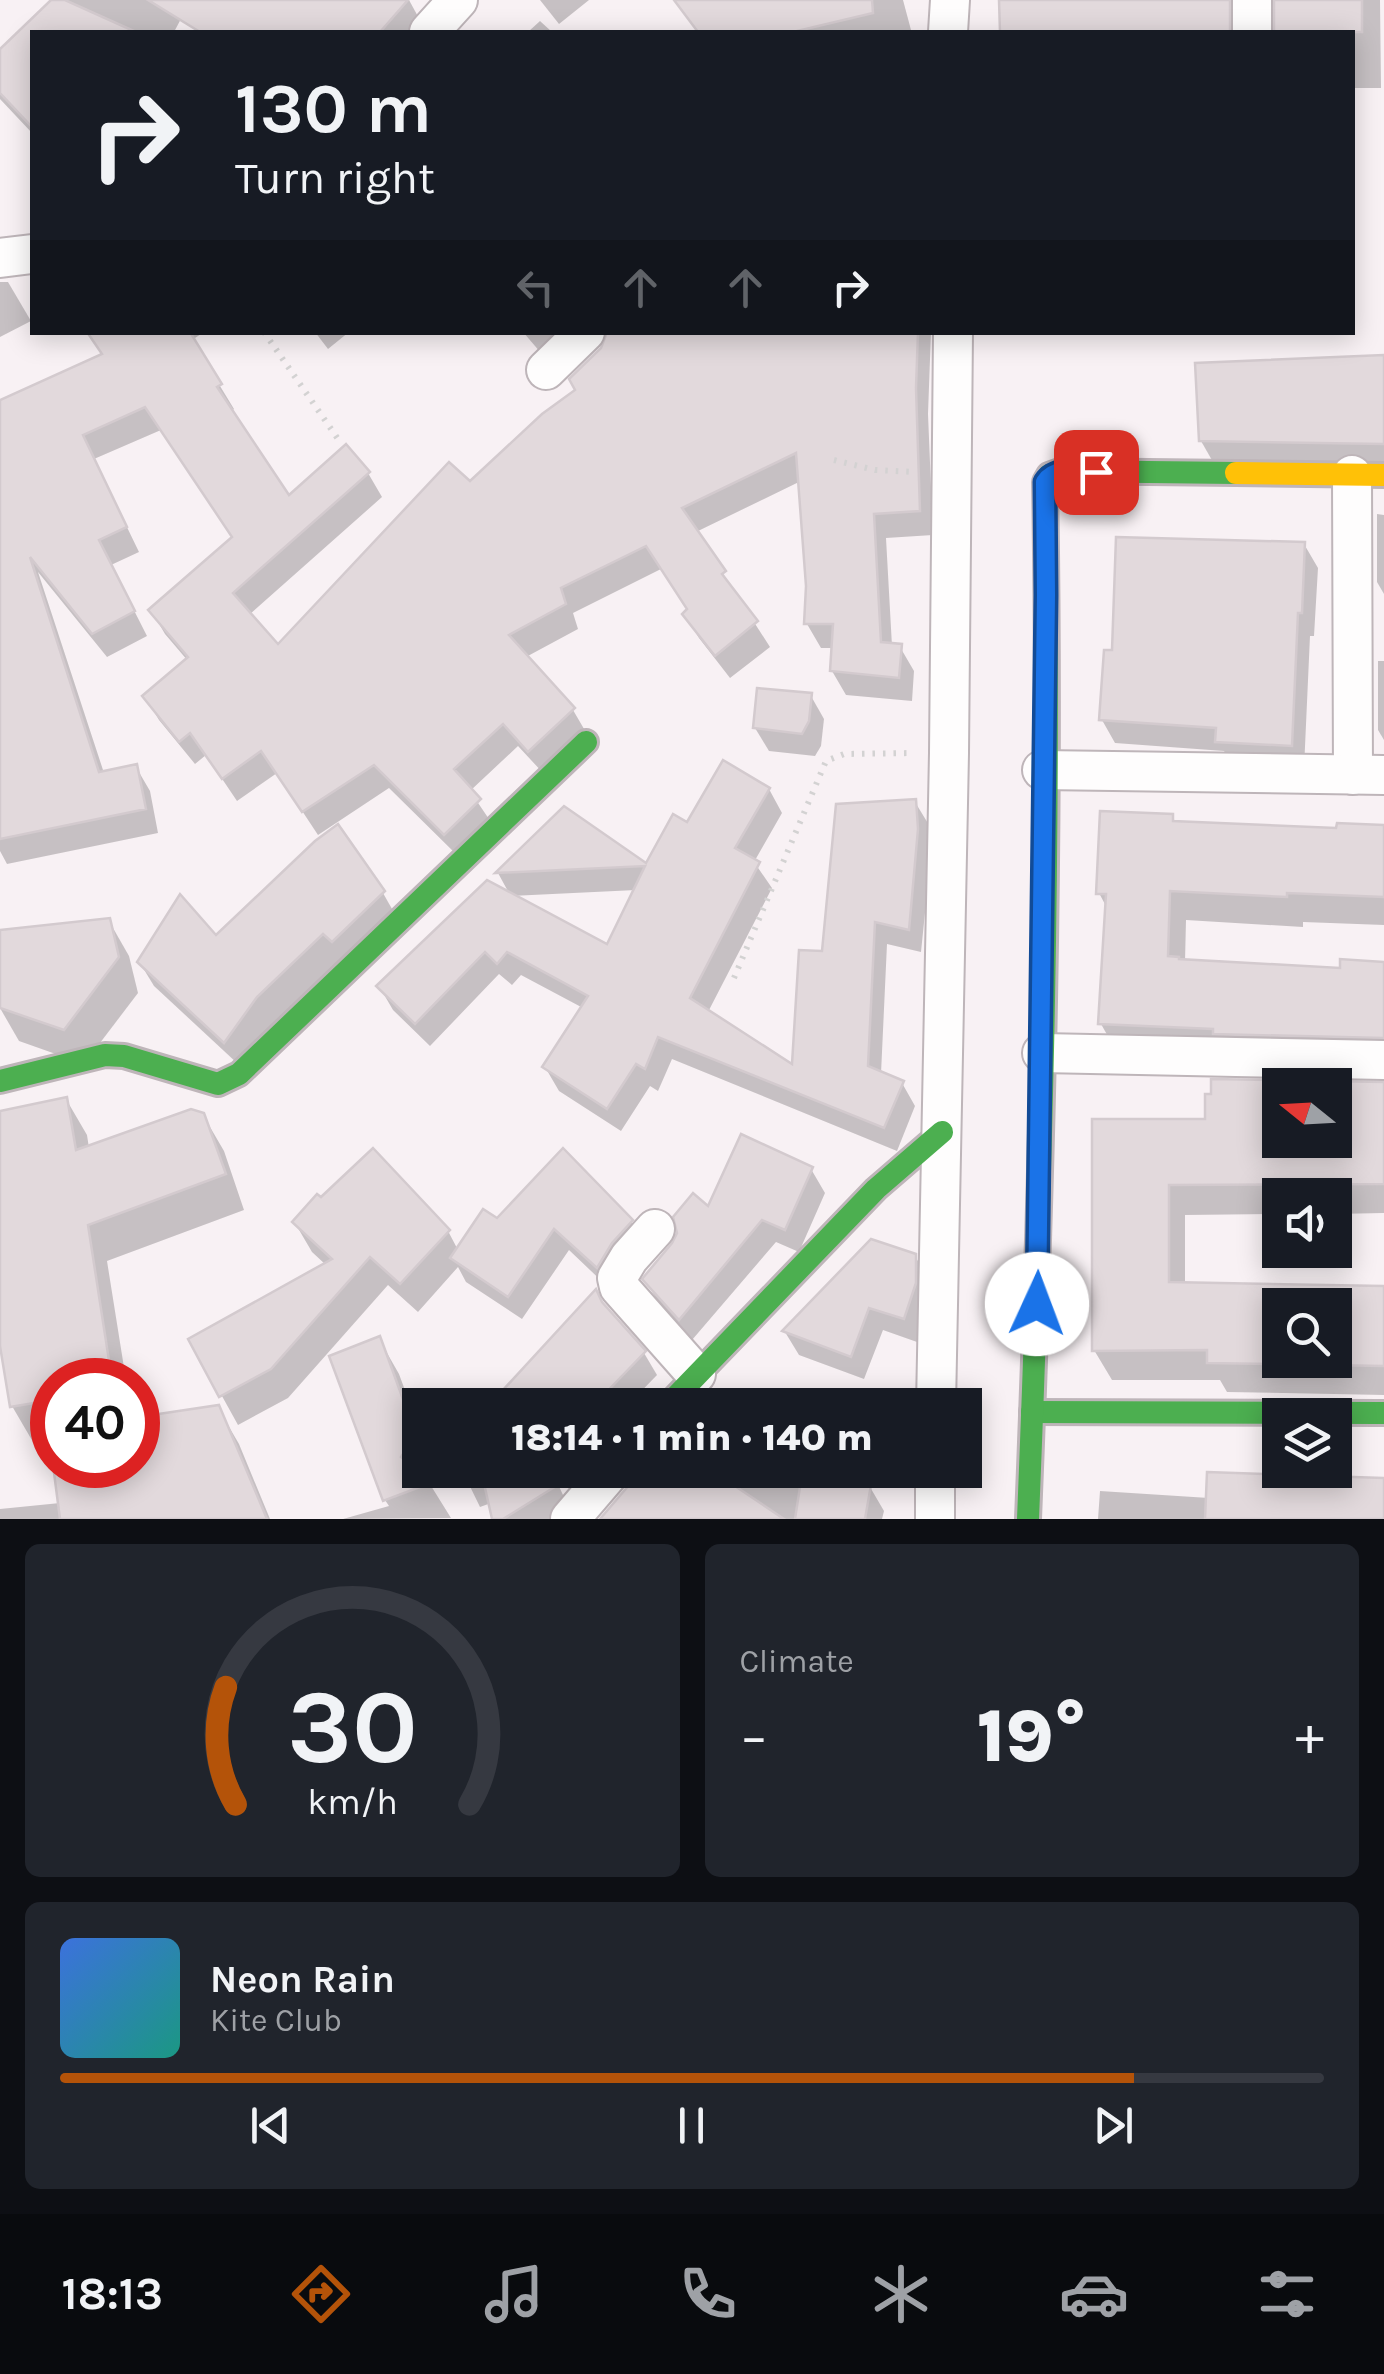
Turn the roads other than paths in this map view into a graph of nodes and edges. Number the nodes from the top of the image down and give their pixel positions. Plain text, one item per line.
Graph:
1 (458, 0) edge
2 (1252, 0) edge
3 (431, 30) edge
4 (1252, 30) edge
5 (30, 254) edge
6 (0, 258) edge
7 (582, 335) edge
8 (953, 335) edge
9 (546, 370) dead end
10 (1368, 475) edge
11 (586, 742) dead end
12 (1042, 770) junction
13 (1369, 775) edge
14 (1042, 1052) junction
15 (1384, 1060) edge
16 (0, 1081) edge
17 (942, 1132) junction
18 (655, 1229) dead end
19 (696, 1374) junction
20 (683, 1388) edge
21 (936, 1388) edge
22 (1032, 1412) junction
23 (1384, 1413) edge
24 (597, 1488) edge
25 (935, 1488) edge
26 (570, 1519) edge
27 (934, 1519) edge
28 (1028, 1519) edge

1 - 3 street
2 - 4 street
5 - 6 street
7 - 9 street
8 - 17 street
10 - 12 street
10 - 13 street
11 - 16 street
12 - 13 street
12 - 14 street
14 - 15 street
14 - 22 street
17 - 19 street
17 - 21 street
18 - 19 street
19 - 20 street
22 - 23 street
22 - 28 street
24 - 26 street
25 - 27 street

